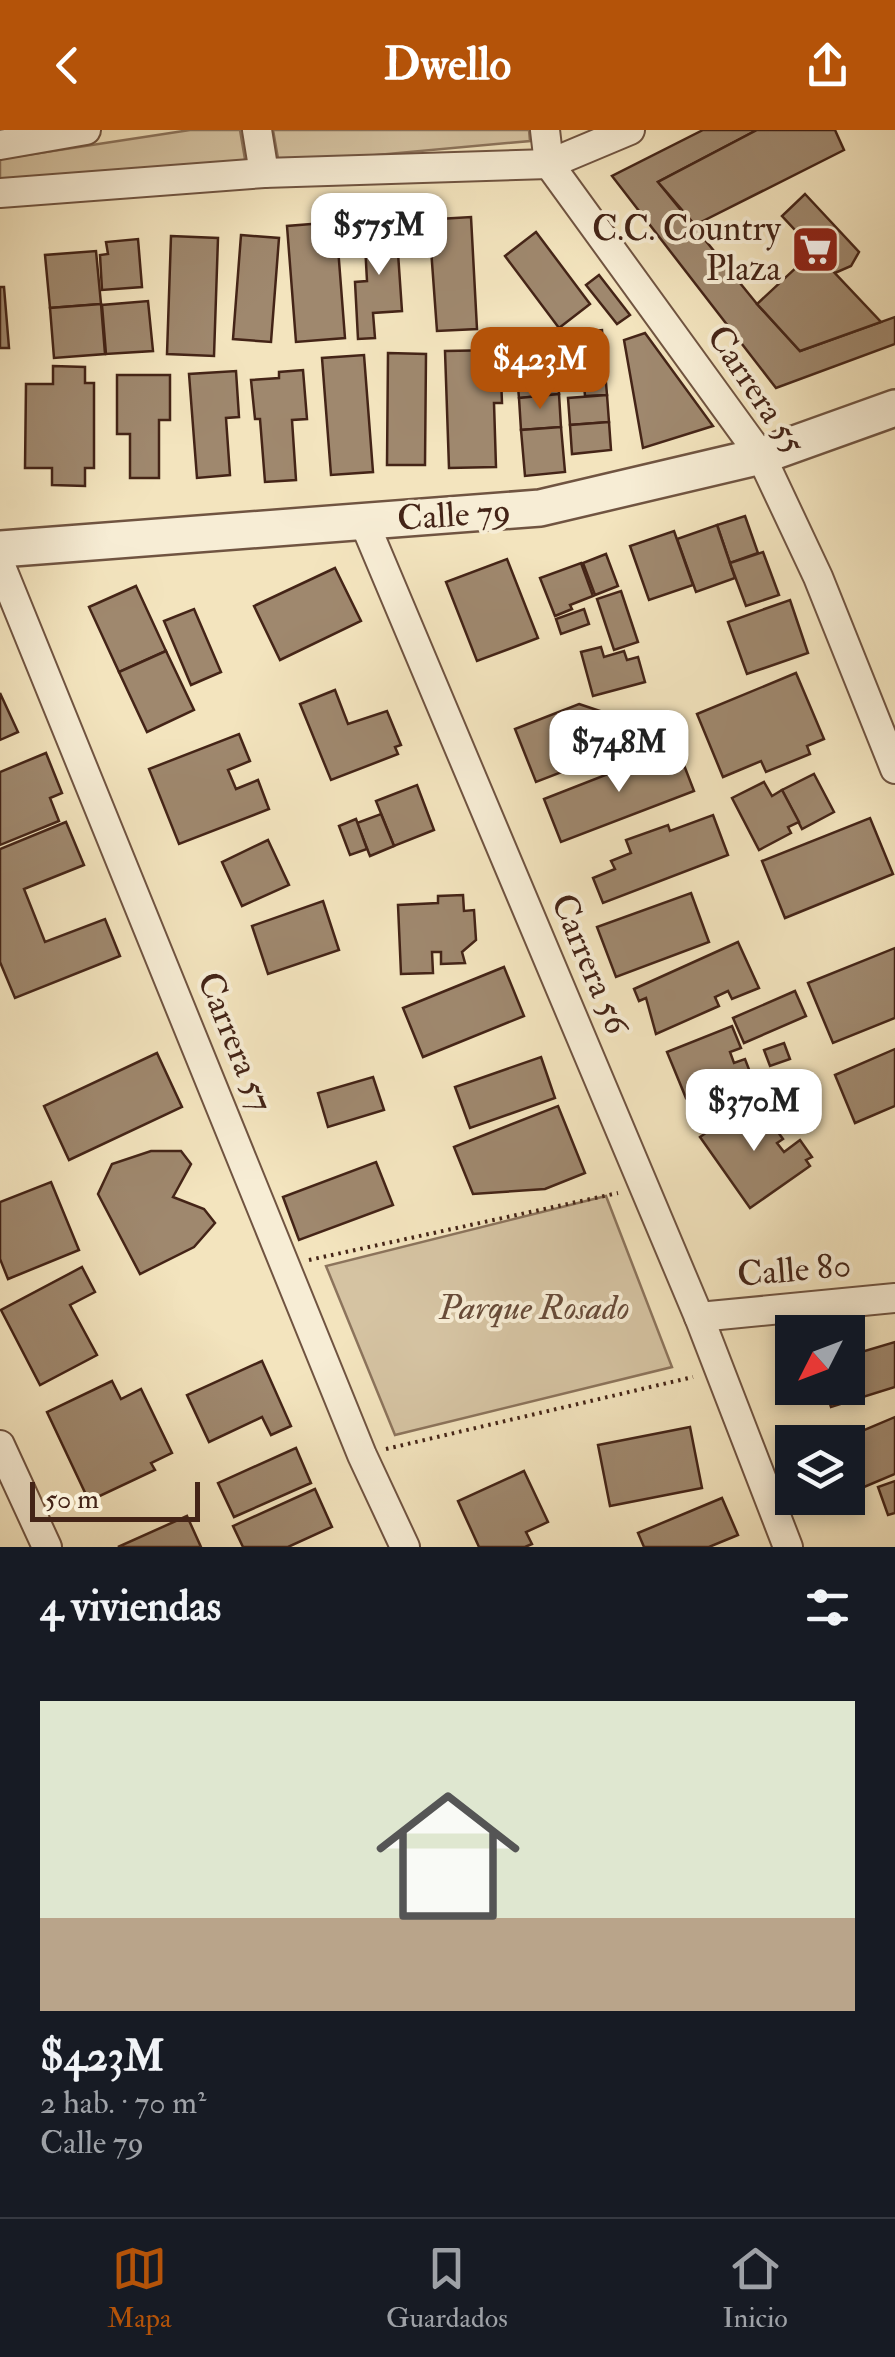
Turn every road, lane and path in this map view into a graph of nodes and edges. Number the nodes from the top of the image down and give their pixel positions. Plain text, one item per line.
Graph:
1 (86, 130) edge
2 (256, 130) edge
3 (545, 130) edge
4 (630, 130) edge
5 (0, 145) edge
6 (549, 164) junction
7 (264, 173) junction
8 (0, 193) edge
9 (895, 408) edge
10 (761, 456) junction
11 (364, 522) junction
12 (0, 549) edge
13 (0, 564) edge
14 (895, 769) edge
15 (643, 1188) junction
16 (285, 1265) junction
17 (895, 1298) edge
18 (699, 1317) junction
19 (718, 1371) junction
20 (0, 1445) edge
21 (362, 1455) junction
22 (47, 1547) edge
23 (406, 1547) edge
24 (788, 1547) edge

1 - 5 street
2 - 7 street
3 - 6 street, Carrera 55
4 - 6 street
6 - 7 street
6 - 10 street, Carrera 55
7 - 8 street
9 - 10 street, Calle 79
10 - 11 street, Calle 79
10 - 14 street, Carrera 55
11 - 12 street, Calle 79
11 - 15 street, Carrera 56
13 - 16 street, Carrera 57
15 - 16 path
15 - 18 street, Carrera 56
16 - 21 street, Carrera 57
17 - 18 street, Calle 80
18 - 19 street, Carrera 56
19 - 21 path
19 - 24 street, Carrera 56
20 - 22 street
21 - 23 street, Carrera 57

